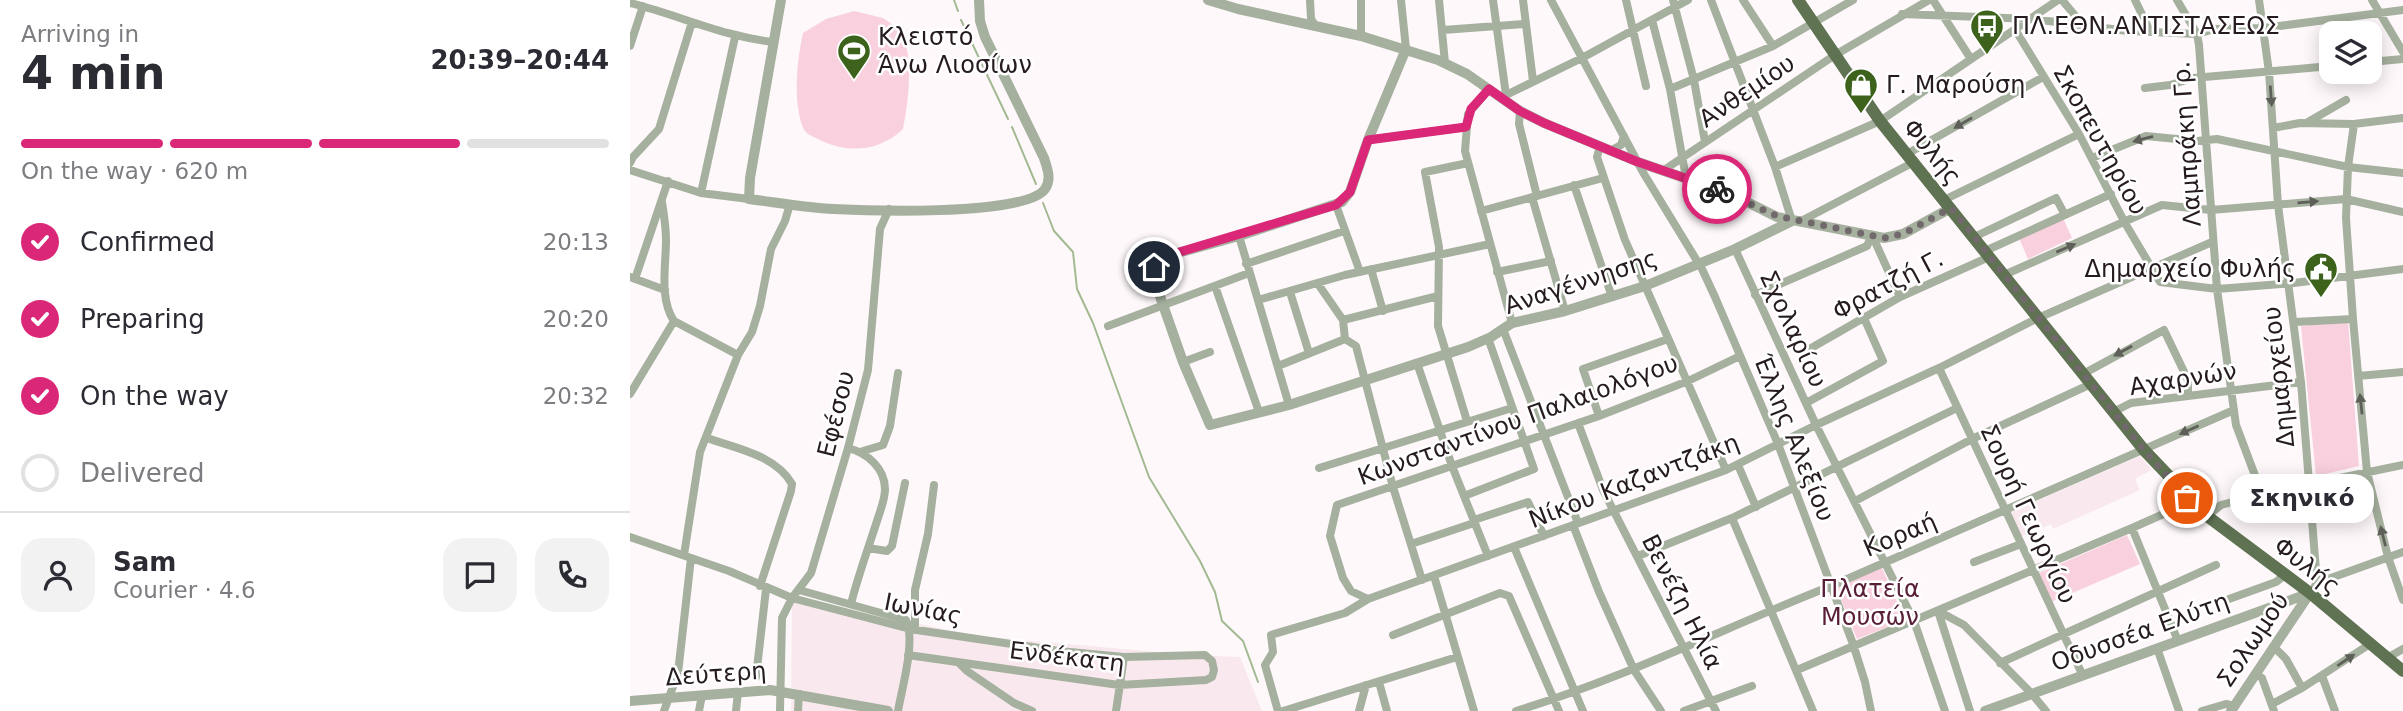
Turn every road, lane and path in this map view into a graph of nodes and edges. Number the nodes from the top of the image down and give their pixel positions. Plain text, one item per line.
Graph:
1 (781, 0) edge
2 (979, 0) edge
3 (1208, 0) edge
4 (1310, 0) edge
5 (1361, 0) edge
6 (1401, 0) edge
7 (1439, 0) edge
8 (1493, 0) edge
9 (1523, 0) edge
10 (1551, 0) edge
11 (1626, 0) edge
12 (1688, 0) edge
13 (1711, 0) edge
14 (1743, 0) edge
15 (1798, 0) edge
16 (1853, 0) edge
17 (1931, 0) edge
18 (2060, 0) edge
19 (2135, 0) edge
20 (2177, 0) edge
21 (2259, 0) edge
22 (2372, 0) edge
23 (630, 3) edge
24 (1675, 3) edge
25 (1237, 4) edge
26 (643, 6) junction
27 (2403, 10) edge
28 (2379, 13) junction
29 (1902, 14) junction
30 (1945, 17) junction
31 (2032, 19) junction
32 (1652, 20) junction
33 (692, 22) junction
34 (1813, 23) junction
35 (1524, 24) junction
36 (1315, 25) junction
37 (2083, 25) junction
38 (1495, 26) junction
39 (2264, 28) junction
40 (1633, 29) junction
41 (1443, 30) junction
42 (2015, 31) junction
43 (2150, 32) junction
44 (2197, 33) junction
45 (1361, 36) junction
46 (735, 37) junction
47 (774, 42) junction
48 (630, 46) edge
49 (1773, 46) junction
50 (1406, 49) junction
51 (2403, 52) edge
52 (1835, 55) junction
53 (1582, 58) junction
54 (1970, 59) junction
55 (2403, 59) edge
56 (2382, 61) edge
57 (1735, 62) junction
58 (1445, 63) junction
59 (2319, 67) edge
60 (2269, 72) junction
61 (2043, 77) junction
62 (2203, 78) junction
63 (1694, 80) junction
64 (1533, 81) junction
65 (1646, 86) dead end
66 (2145, 88) dead end
67 (1489, 89) junction
68 (1670, 89) junction
69 (1505, 97) junction
70 (2346, 100) dead end
71 (1753, 110) junction
72 (1520, 111) junction
73 (2403, 118) edge
74 (1880, 121) junction
75 (2306, 123) junction
76 (2354, 124) junction
77 (1466, 127) junction
78 (2273, 128) junction
79 (2079, 134) junction
80 (1625, 136) junction
81 (1368, 140) junction
82 (2207, 140) junction
83 (1705, 142) junction
84 (1600, 146) junction
85 (1612, 150) junction
86 (2274, 152) junction
87 (1911, 158) junction
88 (2092, 158) junction
89 (1682, 160) junction
90 (1638, 162) junction
91 (630, 163) edge
92 (1468, 163) junction
93 (1774, 167) junction
94 (2348, 167) junction
95 (630, 170) edge
96 (1664, 170) junction
97 (2403, 173) edge
98 (1603, 177) junction
99 (1686, 178) junction
100 (668, 181) junction
101 (1574, 186) junction
102 (701, 193) junction
103 (2111, 194) junction
104 (1534, 197) junction
105 (2346, 199) junction
106 (749, 200) junction
107 (662, 202) junction
108 (790, 204) junction
109 (1947, 204) junction
110 (1336, 205) junction
111 (2278, 205) junction
112 (872, 209) junction
113 (889, 209) junction
114 (2211, 210) junction
115 (1481, 211) junction
116 (2403, 212) edge
117 (2065, 215) junction
118 (1815, 220) junction
119 (1792, 221) junction
120 (2125, 223) junction
121 (880, 229) junction
122 (1344, 231) junction
123 (1872, 235) junction
124 (1239, 236) junction
125 (1974, 237) junction
126 (2213, 242) junction
127 (1490, 244) junction
128 (1735, 249) junction
129 (1987, 254) junction
130 (1439, 255) junction
131 (1551, 261) junction
132 (1698, 263) junction
133 (1247, 268) junction
134 (2150, 269) junction
135 (1371, 270) junction
136 (2403, 270) edge
137 (1360, 272) junction
138 (1497, 272) junction
139 (2004, 275) junction
140 (2350, 276) junction
141 (633, 278) edge
142 (1318, 284) junction
143 (2288, 284) junction
144 (1215, 286) junction
145 (1645, 286) junction
146 (2217, 289) junction
147 (665, 290) junction
148 (1290, 292) junction
149 (1755, 295) junction
150 (1438, 296) junction
151 (1900, 296) junction
152 (1612, 297) junction
153 (1258, 300) junction
154 (1163, 306) junction
155 (1565, 310) junction
156 (1382, 311) junction
157 (1864, 318) junction
158 (2038, 318) junction
159 (2353, 318) junction
160 (1343, 320) junction
161 (674, 321) junction
162 (2295, 323) junction
163 (1108, 326) dead end
164 (1507, 326) junction
165 (1488, 338) junction
166 (1345, 339) junction
167 (1668, 339) junction
168 (1806, 351) dead end
169 (1210, 352) dead end
170 (1309, 353) junction
171 (1447, 353) junction
172 (738, 355) junction
173 (1740, 356) junction
174 (1183, 362) junction
175 (1418, 363) junction
176 (1278, 366) junction
177 (1939, 368) junction
178 (2403, 372) edge
179 (898, 373) dead end
180 (2358, 376) junction
181 (1366, 379) junction
182 (2087, 379) junction
183 (1688, 381) junction
184 (2301, 382) junction
185 (2232, 389) junction
186 (630, 394) edge
187 (2188, 394) junction
188 (1806, 403) junction
189 (1289, 405) junction
190 (1512, 408) junction
191 (1957, 408) junction
192 (2234, 410) junction
193 (1259, 412) junction
194 (2113, 412) junction
195 (1599, 416) junction
196 (1467, 421) junction
197 (1578, 423) junction
198 (1816, 425) junction
199 (1441, 430) junction
200 (1545, 434) junction
201 (707, 438) junction
202 (1972, 439) junction
203 (1524, 441) junction
204 (1778, 444) junction
205 (883, 445) junction
206 (1383, 447) junction
207 (848, 448) junction
208 (2144, 450) junction
209 (863, 452) junction
210 (876, 464) junction
211 (1738, 465) junction
212 (2403, 465) edge
213 (1451, 466) junction
214 (1836, 466) junction
215 (1319, 468) dead end
216 (1726, 470) junction
217 (2367, 472) junction
218 (905, 483) dead end
219 (2309, 484) junction
220 (934, 485) dead end
221 (1393, 486) junction
222 (1794, 487) junction
223 (2262, 494) junction
224 (1464, 496) junction
225 (2187, 498) junction
226 (884, 499) junction
227 (1855, 501) junction
228 (1756, 507) junction
229 (900, 510) junction
230 (1613, 510) junction
231 (2006, 510) junction
232 (2207, 516) junction
233 (1731, 519) junction
234 (1474, 522) junction
235 (1575, 524) junction
236 (2132, 528) junction
237 (1544, 536) junction
238 (630, 537) edge
239 (1411, 544) junction
240 (2021, 544) junction
241 (1514, 547) junction
242 (868, 548) junction
243 (2403, 552) edge
244 (687, 556) junction
245 (1488, 556) junction
246 (1638, 556) junction
247 (2388, 557) junction
248 (1886, 562) junction
249 (1974, 562) dead end
250 (2216, 565) dead end
251 (2033, 569) junction
252 (2285, 575) junction
253 (1434, 576) junction
254 (1422, 580) junction
255 (1832, 586) junction
256 (763, 587) junction
257 (2313, 588) junction
258 (799, 590) junction
259 (2157, 592) junction
260 (792, 598) junction
261 (1368, 599) junction
262 (2229, 599) dead end
263 (2403, 600) edge
264 (851, 604) junction
265 (1770, 610) junction
266 (1938, 611) junction
267 (1445, 614) junction
268 (1914, 621) junction
269 (913, 630) junction
270 (2063, 634) junction
271 (1393, 635) dead end
272 (2178, 641) junction
273 (1853, 644) junction
274 (2370, 644) junction
275 (2274, 647) junction
276 (1684, 648) junction
277 (2157, 648) junction
278 (2403, 649) edge
279 (908, 655) junction
280 (1124, 657) junction
281 (1457, 657) junction
282 (2387, 658) junction
283 (959, 663) junction
284 (2000, 663) junction
285 (1214, 667) joint
286 (1634, 670) junction
287 (1797, 670) junction
288 (2403, 671) edge
289 (2256, 674) junction
290 (2083, 676) junction
291 (2322, 676) junction
292 (755, 677) dead end
293 (1379, 682) junction
294 (1119, 685) junction
295 (1366, 685) junction
296 (1752, 686) dead end
297 (2302, 688) junction
298 (780, 691) junction
299 (738, 692) junction
300 (1575, 693) junction
301 (799, 694) junction
302 (2032, 694) junction
303 (702, 695) junction
304 (1273, 696) junction
305 (667, 698) junction
306 (1554, 700) junction
307 (630, 701) edge
308 (1711, 701) junction
309 (1295, 705) junction
310 (2001, 708) edge
311 (2233, 708) edge
312 (2273, 708) edge
313 (2043, 710) edge
314 (664, 711) edge
315 (699, 711) edge
316 (736, 711) edge
317 (780, 711) edge
318 (798, 711) edge
319 (888, 711) edge
320 (898, 711) edge
321 (1032, 711) edge
322 (1116, 711) edge
323 (1281, 711) edge
324 (1359, 711) edge
325 (1387, 711) edge
326 (1474, 711) edge
327 (1516, 711) edge
328 (1559, 711) edge
329 (1583, 711) edge
330 (1661, 711) edge
331 (1684, 711) edge
332 (1716, 711) edge
333 (1813, 711) edge
334 (1871, 711) edge
335 (1945, 711) edge
336 (1970, 711) edge
337 (1985, 711) edge
338 (2179, 711) edge
339 (2202, 711) edge
340 (2336, 711) edge

1 - 47 street
2 - 113 street
3 - 25 street
4 - 36 street
5 - 45 street
6 - 50 street
7 - 41 street
8 - 38 street
9 - 35 street
10 - 53 street, Έλλης Αλεξίου
11 - 40 street
12 - 24 street
13 - 57 street
14 - 49 street
15 - 34 main road, Φυλής
16 - 34 street
17 - 29 street, Ανθεμίου
17 - 30 street
18 - 31 street
18 - 37 street
19 - 43 street
20 - 44 street, Λαμπράκη Γρ.
21 - 39 street, Δημαρχείου
22 - 28 street
23 - 26 street
24 - 32 street
24 - 63 street
25 - 36 street
26 - 33 street
26 - 48 street
27 - 28 street
28 - 39 street
28 - 51 street
29 - 30 street
29 - 52 street, Ανθεμίου
30 - 31 street
30 - 54 street
31 - 37 street
31 - 42 street
32 - 40 street
32 - 68 street
33 - 46 street
33 - 91 street
34 - 49 street
34 - 52 main road, Φυλής
35 - 38 street
35 - 64 street
36 - 45 street
37 - 43 street
38 - 41 street
38 - 69 street
39 - 44 street
39 - 60 street, Δημαρχείου
40 - 53 street
40 - 65 street
41 - 58 street
42 - 54 street
42 - 61 street, Σκοπευτηρίου
43 - 44 street
44 - 62 street, Λαμπράκη Γρ.
45 - 50 street
46 - 47 street
46 - 102 street
47 - 106 street
49 - 57 street
50 - 58 street
50 - 81 street
52 - 71 street, Ανθεμίου
52 - 74 main road, Φυλής
53 - 64 street
53 - 80 street, Έλλης Αλεξίου
54 - 74 street
55 - 56 street
57 - 63 street
57 - 71 street
58 - 67 street
59 - 60 street
60 - 62 street
60 -> 78 street, Δημαρχείου
61 - 79 street, Σκοπευτηρίου
61 -> 87 street
62 - 66 street
62 - 82 street, Λαμπράκη Γρ.
63 - 68 street
63 - 83 street
64 - 69 street
67 - 69 street
67 - 77 street
68 - 89 street
69 - 72 street
70 - 75 street
71 - 83 street, Ανθεμίου
71 - 93 street
72 - 84 street
72 - 104 street
73 - 76 street
74 - 87 main road, Φυλής
74 - 93 street
75 - 76 street
75 - 78 street
76 - 94 street
77 - 81 street
77 - 92 street
78 - 86 street, Δημαρχείου
79 - 88 street, Σκοπευτηρίου
79 - 109 street
80 - 85 street
80 - 90 street, Έλλης Αλεξίου
81 - 110 street
82 - 86 street
82 -> 88 street
82 - 114 street, Λαμπράκη Γρ.
83 - 89 street, Ανθεμίου
84 - 85 street
84 - 98 street
85 - 90 street
86 - 94 street
86 - 111 street, Δημαρχείου
87 - 109 main road, Φυλής
87 - 118 street
88 - 103 street, Σκοπευτηρίου
89 - 96 street, Ανθεμίου
89 - 99 street
90 - 96 street
90 - 132 street, Έλλης Αλεξίου
92 - 115 street
92 - 130 street
93 - 119 street
94 - 97 street
94 - 105 street
95 - 100 street
96 - 99 street
98 - 101 street
98 - 145 street
99 - 119 street
100 - 102 street
100 - 107 street
101 - 104 street
101 - 152 street
102 - 106 street
103 - 117 street, Φρατζή Γ.
103 - 120 street, Σκοπευτηρίου
104 - 115 street
104 - 131 street
111 -> 105 street
105 - 116 street
105 - 140 street
106 - 108 street
107 - 141 street
107 - 147 street
108 - 112 street
108 - 172 street
109 - 123 street
109 - 125 main road, Φυλής
110 - 122 street
110 - 124 street
111 - 114 street
111 - 143 street, Δημαρχείου
112 - 113 street
112 - 121 street, Εφέσου
113 - 121 street, Εφέσου
114 - 120 street
114 - 126 street, Λαμπράκη Γρ.
115 - 127 street
117 - 125 street
117 - 129 street, Φρατζή Γ.
118 - 119 street
118 - 123 street
119 - 128 street, Αναγέννησης
120 - 134 street, Σκοπευτηρίου
139 -> 120 street
121 - 207 street, Εφέσου
122 - 133 street
122 - 137 street
123 - 149 street
123 - 151 street
124 - 133 street
124 - 154 street
125 - 129 main road, Φυλής
126 - 134 street, Νίκου Καζαντζάκη
126 - 146 street, Λαμπράκη Γρ.
127 - 130 street
127 - 138 street
128 - 132 street, Αναγέννησης
128 - 149 street, Σχολαρίου
129 - 139 main road, Φυλής
129 - 151 street, Φρατζή Γ.
130 - 135 street
130 - 150 street
131 - 138 street
131 - 155 street
132 - 145 street, Αναγέννησης
132 - 173 street, Έλλης Αλεξίου
133 - 144 street
133 - 153 street
134 - 146 street
134 - 158 street, Νίκου Καζαντζάκη
135 - 137 street
135 - 156 street
136 - 140 street
137 - 142 street
138 - 164 street
139 - 158 main road, Φυλής
140 - 143 street
140 - 159 street
141 - 147 street
142 - 148 street
142 - 160 street
143 - 146 street
143 - 162 street, Δημαρχείου
144 - 154 street
144 - 193 street
145 - 152 street, Αναγέννησης
145 - 167 street
146 - 185 street, Λαμπράκη Γρ.
147 - 161 street
148 - 153 street
148 - 170 street
149 - 188 street, Σχολαρίου
150 - 156 street
150 - 171 street
151 - 157 street, Φρατζή Γ.
152 - 155 street, Αναγέννησης
153 - 176 street
154 - 163 street
154 - 174 street
155 - 164 street, Αναγέννησης
156 - 160 street
157 - 168 street, Φρατζή Γ.
157 - 188 street
158 - 177 street, Νίκου Καζαντζάκη
158 - 182 main road, Φυλής
159 - 162 street
159 - 180 street
160 - 166 street
161 - 172 street
161 - 186 street
162 - 184 street, Δημαρχείου
164 - 165 street, Αναγέννησης
164 - 200 street
165 - 171 street, Αναγέννησης
165 - 190 street
166 - 170 street
166 - 181 street
167 - 183 street
167 - 195 street
169 - 174 street
170 - 176 street
171 - 175 street, Αναγέννησης
171 - 196 street
172 - 201 street
173 - 183 street, Κωνσταντίνου Παλαιολόγου
173 - 204 street, Έλλης Αλεξίου
174 - 193 street, Αναγέννησης
175 - 181 street, Αναγέννησης
175 - 199 street
176 - 189 street
177 - 191 street, Σουρή Γεωργίου
177 - 198 street, Νίκου Καζαντζάκη
178 - 180 street
179 - 205 street
217 -> 180 street
181 - 189 street, Αναγέννησης
181 - 206 street
187 -> 182 street
182 - 194 main road, Φυλής
182 - 202 street
183 - 195 street, Κωνσταντίνου Παλαιολόγου
183 - 216 street
184 - 185 street, Αχαρνών
184 - 219 street, Δημαρχείου
185 - 187 street, Αχαρνών
185 - 192 street, Λαμπράκη Γρ.
187 - 194 street, Αχαρνών
188 - 198 street, Σχολαρίου
189 - 193 street, Αναγέννησης
190 - 196 street
190 - 203 street
191 - 202 street, Σουρή Γεωργίου
191 - 214 street
192 -> 208 street, Κοραή
192 - 223 street, Λαμπράκη Γρ.
194 - 208 main road, Φυλής
195 - 197 street, Κωνσταντίνου Παλαιολόγου
196 - 199 street
197 - 200 street, Κωνσταντίνου Παλαιολόγου
197 - 230 street, Βενέζη Ηλία
198 - 204 street, Νίκου Καζαντζάκη
198 - 214 street, Σχολαρίου
199 - 206 street
199 - 213 street
200 - 203 street, Κωνσταντίνου Παλαιολόγου
200 - 235 street
201 - 244 street
201 - 256 street
202 - 227 street
202 - 231 street, Σουρή Γεωργίου
203 - 213 street, Κωνσταντίνου Παλαιολόγου
203 - 224 street
204 - 211 street, Νίκου Καζαντζάκη
204 - 222 street, Έλλης Αλεξίου
205 - 209 street
205 - 210 street
206 - 215 street
206 - 221 street
207 - 209 street
207 - 258 street, Εφέσου
208 - 225 main road, Φυλής
208 - 231 street, Κοραή
209 - 210 street
210 - 226 street
211 - 216 street, Νίκου Καζαντζάκη
211 - 228 street
212 - 217 street
213 - 221 street, Κωνσταντίνου Παλαιολόγου
213 - 224 street
214 - 222 street
214 - 227 street, Σχολαρίου
216 - 230 street, Νίκου Καζαντζάκη
217 - 219 street
247 -> 217 street
218 - 229 street
219 - 223 street
219 - 257 street, Δημαρχείου
220 - 269 street
221 - 239 street
221 - 261 street, Κωνσταντίνου Παλαιολόγου
222 - 228 street
222 - 255 street, Έλλης Αλεξίου
223 - 232 street
224 - 234 street
225 - 232 main road, Φυλής
225 - 236 street
226 - 229 street
226 - 242 street
227 - 248 street, Σχολαρίου
228 - 233 street
229 - 242 street
230 - 235 street, Νίκου Καζαντζάκη
230 - 246 street, Βενέζη Ηλία
231 - 240 street, Σουρή Γεωργίου
231 - 248 street, Κοραή
232 - 252 main road, Φυλής
233 - 246 street
233 - 265 street
234 - 237 street
234 - 239 street
234 - 245 street
235 - 237 street, Νίκου Καζαντζάκη
235 - 286 street
236 - 251 street
236 - 259 street
237 - 241 street, Νίκου Καζαντζάκη
238 - 244 street, Ιωνίας
239 - 254 street
240 - 249 street
240 - 251 street, Σουρή Γεωργίου
241 - 245 street, Νίκου Καζαντζάκη
241 - 300 street
242 - 264 street
243 - 247 street
244 - 256 street, Ιωνίας
244 - 305 street
245 - 253 street, Νίκου Καζαντζάκη
246 - 276 street, Βενέζη Ηλία
247 - 257 street
247 - 263 street
248 - 255 street, Κοραή
248 - 268 street, Σχολαρίου
250 - 259 street
251 - 266 street
251 - 270 street, Σουρή Γεωργίου
252 - 257 main road, Φυλής
252 - 262 street
253 - 254 street, Νίκου Καζαντζάκη
253 - 267 street
254 - 261 street, Νίκου Καζαντζάκη
255 - 265 street, Κοραή
255 - 273 street, Έλλης Αλεξίου
256 - 260 street, Ιωνίας
256 - 292 street
257 - 272 street, Οδυσσέα Ελύτη
257 - 274 main road, Φυλής
257 - 275 street, Σολωμού
258 - 260 street, Εφέσου
258 - 264 street
259 - 270 street
259 - 272 street
260 - 269 street, Ιωνίας
260 - 298 street
261 - 304 street, Νίκου Καζαντζάκη
264 - 269 street
265 - 276 street, Κοραή
265 - 287 street
266 - 268 street
266 - 284 street
266 - 336 street
267 - 271 street
267 - 281 street
267 - 306 street
268 - 273 street
268 - 335 street, Σχολαρίου
269 - 279 street
269 - 280 street, Ιωνίας
270 - 284 street
270 - 290 street, Σουρή Γεωργίου
272 - 277 street, Οδυσσέα Ελύτη
273 - 287 street
273 - 334 street, Έλλης Αλεξίου
274 - 282 main road, Φυλής
291 -> 274 street
275 - 289 street, Σολωμού
275 - 297 street
276 - 286 street, Κοραή
276 - 308 street, Βενέζη Ηλία
277 - 290 street, Οδυσσέα Ελύτη
277 - 338 street
278 - 282 street
279 - 283 street, Ενδέκατη
279 - 320 street
280 - 285 street, Ιωνίας
280 - 294 street
281 - 293 street
281 - 326 street
282 - 288 main road, Φυλής
283 - 294 street, Ενδέκατη
283 - 321 street
284 - 302 street
285 - 294 street, Ενδέκατη
286 - 300 street, Κοραή
286 - 330 street
287 - 333 street
289 - 311 street, Σολωμού
289 - 312 street
290 - 302 street, Οδυσσέα Ελύτη
291 - 297 street
291 - 340 street
293 - 295 street
293 - 325 street
294 - 322 street
295 - 309 street
295 - 324 street
296 - 308 street
297 - 312 street
298 - 299 street, Δεύτερη
298 - 301 street, Δεύτερη
298 - 317 street
299 - 303 street, Δεύτερη
299 - 316 street
300 - 306 street, Κοραή
300 - 329 street
301 - 318 street
301 - 319 street, Δεύτερη
302 - 310 street, Οδυσσέα Ελύτη
302 - 313 street
303 - 305 street, Δεύτερη
303 - 315 street
304 - 309 street
304 - 323 street
305 - 307 street, Δεύτερη
305 - 314 street
306 - 327 street, Κοραή
306 - 328 street
308 - 331 street
308 - 332 street, Βενέζη Ηλία
309 - 323 street
310 - 337 street, Οδυσσέα Ελύτη
311 - 339 street

